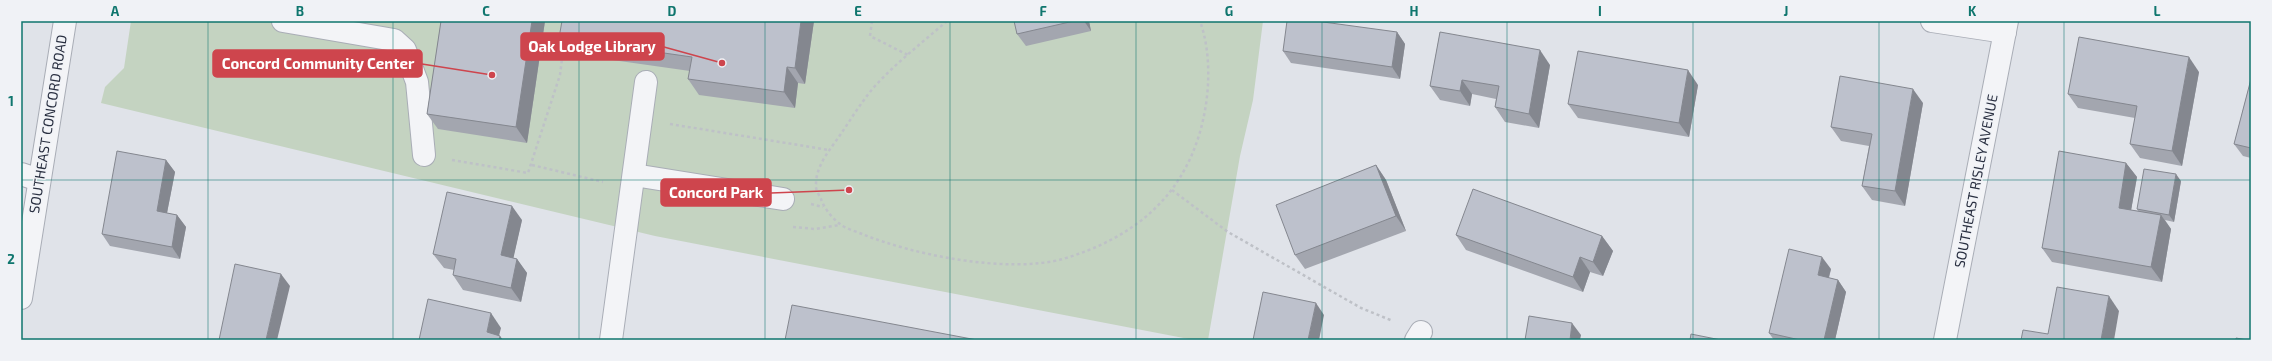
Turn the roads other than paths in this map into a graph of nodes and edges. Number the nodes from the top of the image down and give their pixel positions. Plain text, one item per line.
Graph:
1 (64, 21) edge
2 (283, 21) edge
3 (1932, 21) edge
4 (2006, 27) edge
5 (646, 82) dead end
6 (424, 155) road end
7 (634, 175) junction
8 (30, 177) edge
9 (783, 199) dead end
10 (21, 298) edge
11 (611, 340) edge
12 (1945, 340) edge

1 - 8 street, SOUTHEAST CONCORD ROAD
2 - 6 street
3 - 4 street
4 - 12 street, SOUTHEAST RISLEY AVENUE
5 - 7 street
7 - 9 street
7 - 11 street
8 - 10 street, SOUTHEAST CONCORD ROAD

